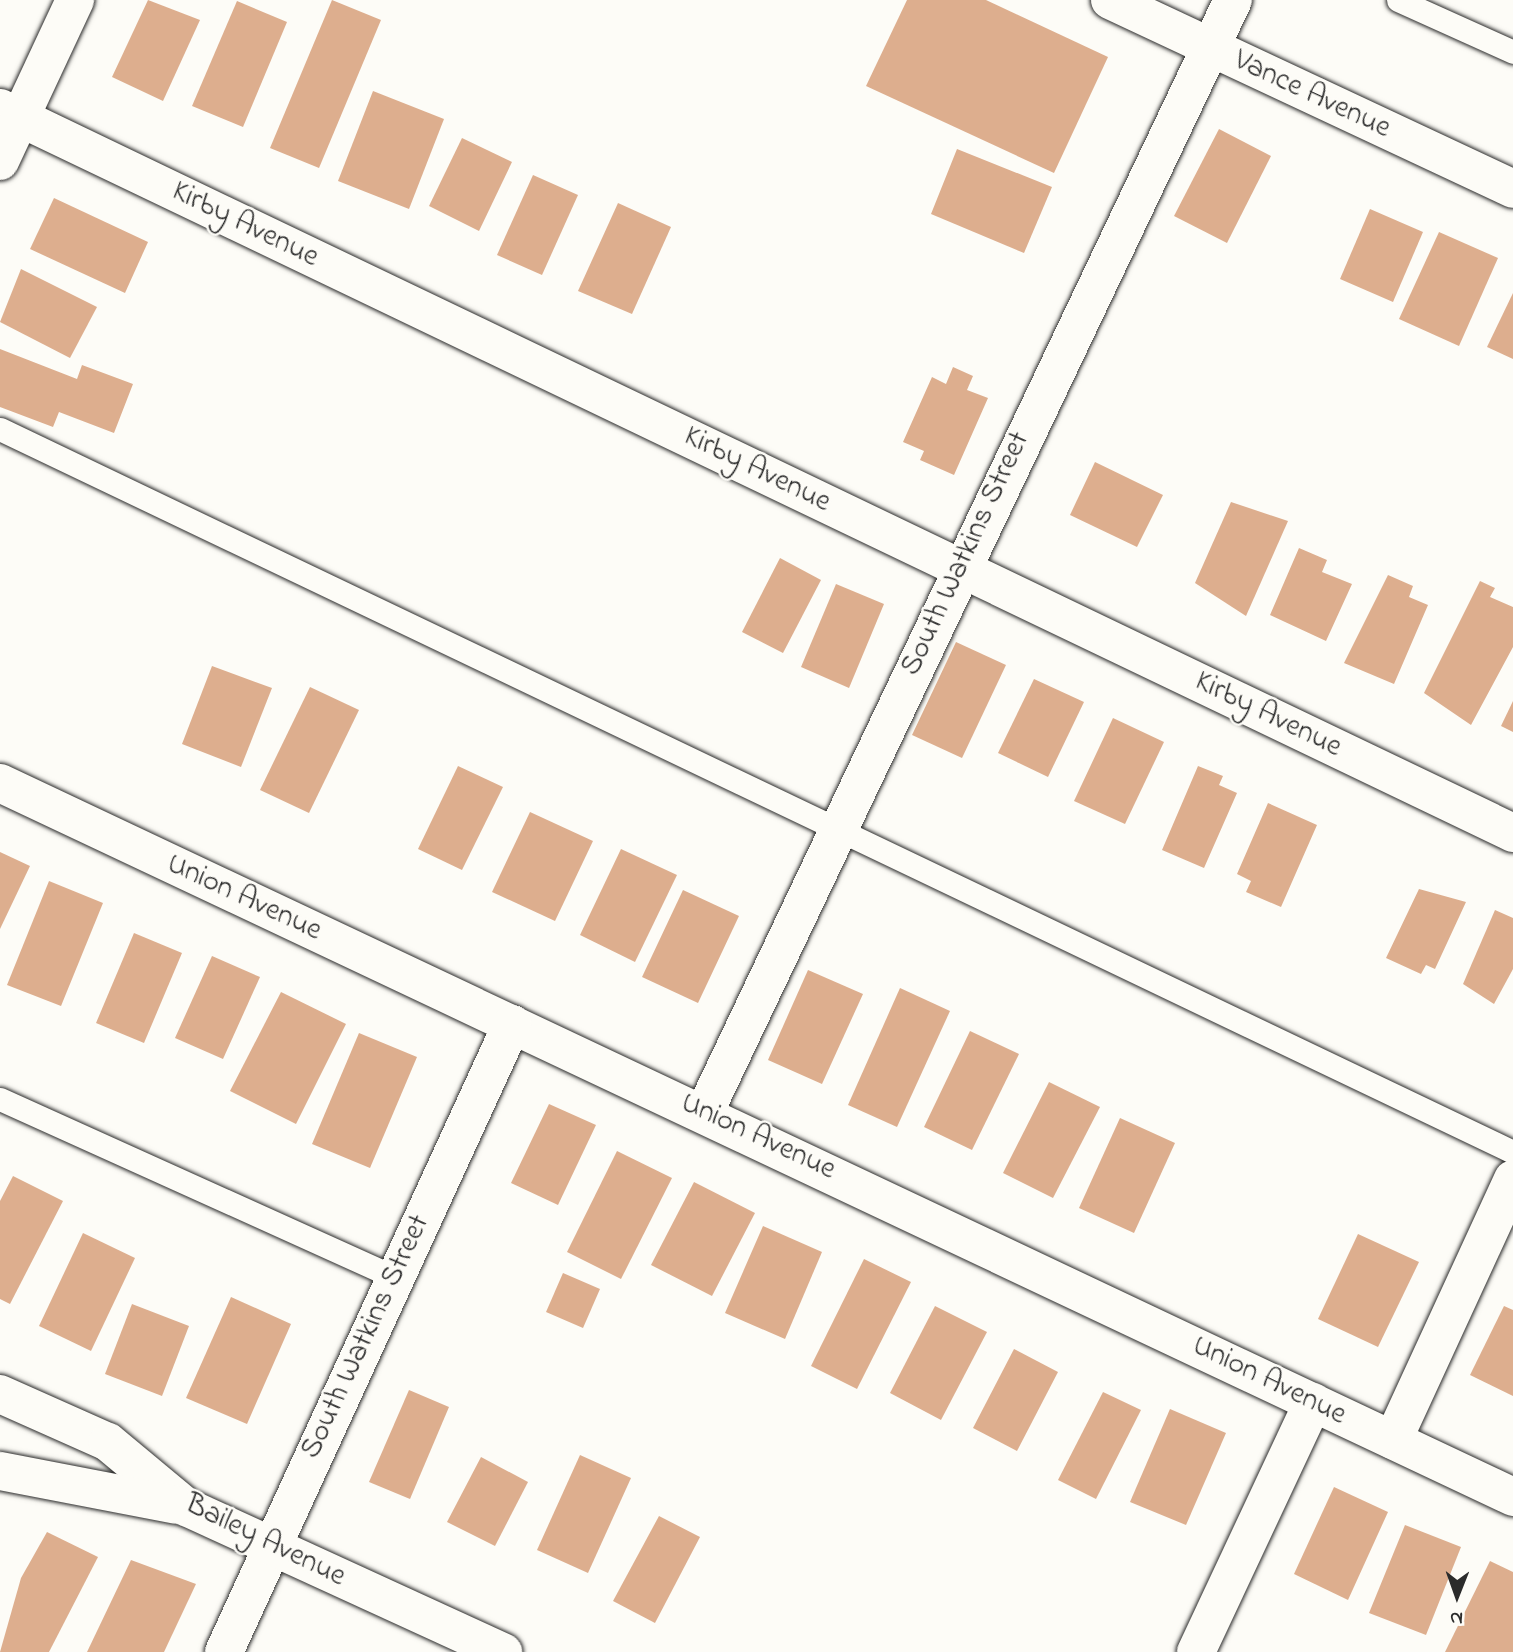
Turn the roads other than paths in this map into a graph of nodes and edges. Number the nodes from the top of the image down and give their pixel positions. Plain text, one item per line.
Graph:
1 (75, 0) edge
2 (1111, 0) edge
3 (1233, 0) edge
4 (1398, 0) edge
5 (1209, 47) junction
6 (1513, 52) edge
7 (10, 112) edge
8 (0, 161) edge
9 (1513, 189) edge
10 (0, 429) edge
11 (960, 567) junction
12 (0, 783) edge
13 (837, 829) junction
14 (1513, 833) edge
15 (512, 1024) junction
16 (0, 1099) edge
17 (705, 1111) junction
18 (1513, 1152) edge
19 (1513, 1179) edge
20 (394, 1277) junction
21 (0, 1394) edge
22 (1313, 1402) junction
23 (1393, 1440) junction
24 (0, 1471) edge
25 (1513, 1497) edge
26 (186, 1507) junction
27 (270, 1545) junction
28 (224, 1652) edge
29 (503, 1652) edge
30 (1196, 1652) edge

1 - 7 street
2 - 5 street, Vance Avenue
3 - 5 street, South Watkins Street
4 - 6 lane
5 - 9 street, Vance Avenue
5 - 11 street, South Watkins Street
7 - 8 street
7 - 11 street, Kirby Avenue
10 - 13 lane
11 - 13 street, South Watkins Street
11 - 14 street, Kirby Avenue
12 - 15 street, Union Avenue
13 - 17 street, South Watkins Street
13 - 18 lane
15 - 17 street, Union Avenue
15 - 20 street, South Watkins Street
16 - 20 lane
17 - 22 street, Union Avenue
19 - 23 street
20 - 27 street, South Watkins Street
21 - 26 street, Bailey Avenue
22 - 23 street, Union Avenue
22 - 30 street
23 - 25 street, Union Avenue
24 - 26 street
26 - 27 street, Bailey Avenue
27 - 28 street, South Watkins Street
27 - 29 street, Bailey Avenue

